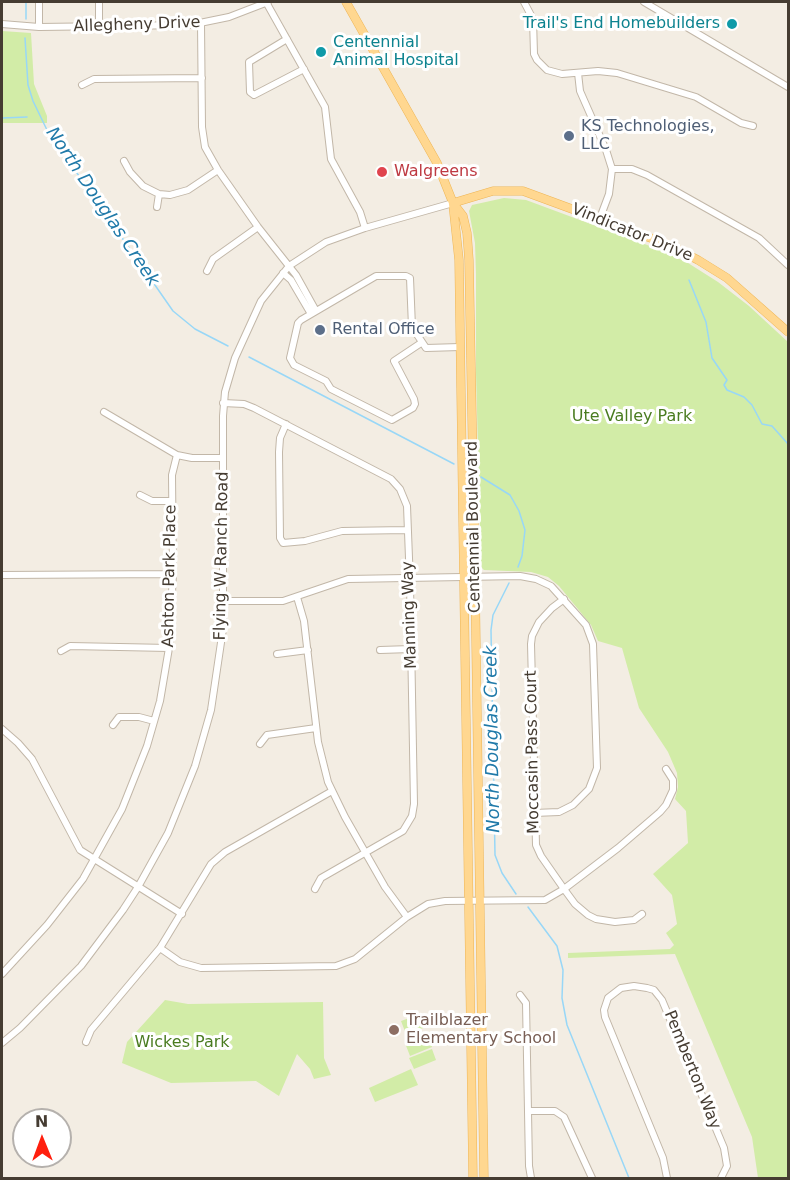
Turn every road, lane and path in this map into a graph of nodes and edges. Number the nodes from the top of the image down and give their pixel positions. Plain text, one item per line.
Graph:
1 (39, 2) edge
2 (99, 2) edge
3 (267, 2) edge
4 (346, 2) edge
5 (524, 2) edge
6 (644, 2) edge
7 (201, 23) junction
8 (2, 24) edge
9 (99, 26) junction
10 (39, 27) junction
11 (287, 39) junction
12 (304, 69) junction
13 (578, 73) junction
14 (202, 78) junction
15 (82, 85) dead end
16 (789, 87) edge
17 (753, 126) dead end
18 (124, 161) dead end
19 (612, 169) junction
20 (218, 170) junction
21 (159, 194) junction
22 (453, 202) junction
23 (157, 207) dead end
24 (600, 218) junction
25 (258, 227) junction
26 (365, 228) junction
27 (289, 266) junction
28 (789, 266) edge
29 (207, 271) dead end
30 (283, 273) junction
31 (314, 312) junction
32 (789, 332) edge
33 (421, 343) junction
34 (460, 347) junction
35 (224, 403) junction
36 (104, 412) dead end
37 (286, 424) junction
38 (177, 455) junction
39 (223, 458) junction
40 (140, 495) dead end
41 (172, 501) junction
42 (407, 530) junction
43 (173, 574) junction
44 (2, 575) edge
45 (475, 576) junction
46 (464, 577) junction
47 (410, 578) junction
48 (297, 597) junction
49 (564, 599) junction
50 (225, 601) junction
51 (169, 648) junction
52 (308, 650) junction
53 (380, 650) dead end
54 (411, 650) junction
55 (61, 651) dead end
56 (277, 654) dead end
57 (154, 721) junction
58 (112, 725) dead end
59 (316, 728) junction
60 (2, 729) edge
61 (260, 744) dead end
62 (666, 769) dead end
63 (332, 791) junction
64 (534, 813) junction
65 (366, 853) junction
66 (94, 860) junction
67 (138, 887) junction
68 (315, 889) dead end
69 (564, 889) junction
70 (469, 901) junction
71 (480, 901) junction
72 (182, 914) junction
73 (642, 914) dead end
74 (407, 917) junction
75 (160, 948) junction
76 (2, 974) edge
77 (519, 995) dead end
78 (86, 1042) dead end
79 (2, 1044) edge
80 (535, 1056) dead end
81 (527, 1057) junction
82 (528, 1111) junction
83 (722, 1178) edge
84 (473, 1179) edge
85 (484, 1179) edge
86 (531, 1179) edge
87 (592, 1179) edge
88 (667, 1179) edge

1 - 10 street
2 - 9 street
3 - 7 street, Allegheny Drive
3 - 11 street
4 - 22 main road, Centennial Boulevard
5 - 13 street
6 - 16 street
7 - 9 street, Allegheny Drive
7 - 14 street
8 - 10 street, Allegheny Drive
9 - 10 street, Allegheny Drive
11 - 12 street
11 - 12 street
12 - 26 street
13 - 17 street
13 - 19 street
14 - 15 street
14 - 20 street
18 - 21 street
19 - 24 street
19 - 28 street
20 - 21 street
20 - 25 street
21 - 23 street
22 - 24 main road, Vindicator Drive
22 - 26 street, Flying W Ranch Road
22 - 34 main road, Centennial Boulevard
22 - 45 main road, Centennial Boulevard
24 - 32 main road, Vindicator Drive
25 - 27 street
25 - 29 street
26 - 27 street, Flying W Ranch Road
27 - 30 street, Flying W Ranch Road
27 - 31 street
30 - 31 street
30 - 35 street, Flying W Ranch Road
31 - 33 street
31 - 33 street
33 - 34 street
34 - 46 main road, Centennial Boulevard
35 - 37 street, Manning Way
35 - 39 street, Flying W Ranch Road
36 - 38 street
37 - 42 street, Manning Way
37 - 42 street
38 - 39 street
38 - 41 street, Ashton Park Place
39 - 50 street, Flying W Ranch Road
40 - 41 street
41 - 43 street, Ashton Park Place
42 - 47 street, Manning Way
43 - 44 street
43 - 51 street, Ashton Park Place
45 - 46 street
45 - 49 street
45 - 71 main road, Centennial Boulevard
46 - 47 street
46 - 70 main road, Centennial Boulevard
47 - 48 street
47 - 54 street, Manning Way
48 - 50 street
48 - 52 street
49 - 64 street, Moccasin Pass Court
49 - 64 street
50 - 67 street, Flying W Ranch Road
51 - 55 street
51 - 57 street, Ashton Park Place
52 - 56 street
52 - 59 street
53 - 54 street
54 - 65 street, Manning Way
57 - 58 street
57 - 66 street, Ashton Park Place
59 - 61 street
59 - 63 street
60 - 66 street
62 - 69 street
63 - 65 street
63 - 72 street
64 - 69 street, Moccasin Pass Court
65 - 68 street, Manning Way
65 - 74 street
66 - 67 street
66 - 76 street, Ashton Park Place
67 - 72 street
67 - 79 street, Flying W Ranch Road
69 - 71 street
69 - 73 street, Moccasin Pass Court
70 - 71 street
70 - 74 street
70 - 84 main road, Centennial Boulevard
71 - 85 main road, Centennial Boulevard
72 - 75 street
74 - 75 street
75 - 78 street
77 - 81 street
80 - 81 street
81 - 82 street
82 - 86 street
82 - 87 street
83 - 88 street, Pemberton Way

